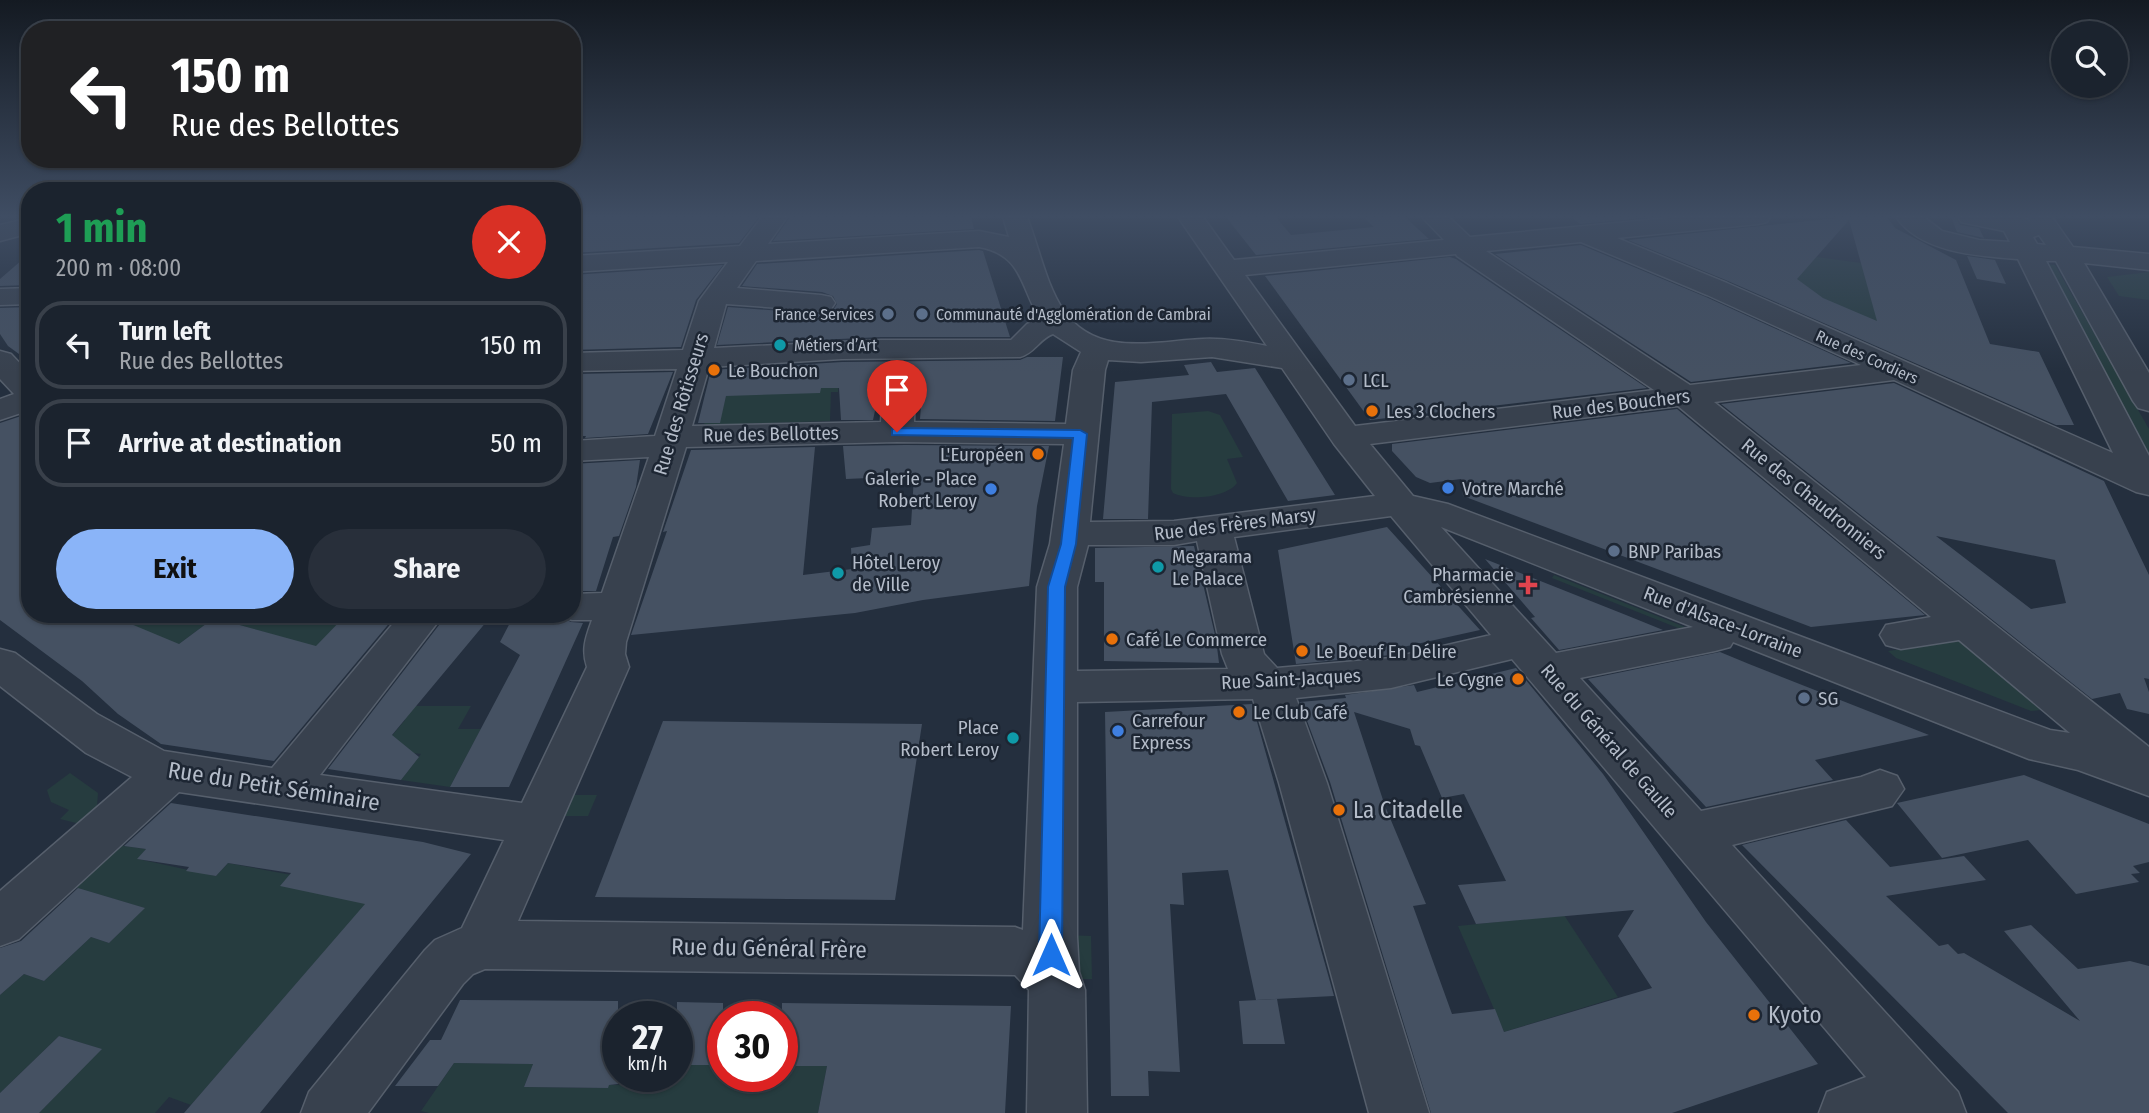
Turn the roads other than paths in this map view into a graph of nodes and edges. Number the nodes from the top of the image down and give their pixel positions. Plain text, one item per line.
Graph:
1 (738, 269) edge
2 (1225, 269) edge
3 (1496, 269) edge
4 (1662, 269) edge
5 (2012, 269) edge
6 (2040, 269) edge
7 (2057, 269) edge
8 (1034, 270) edge
9 (2041, 279) junction
10 (718, 295) junction
11 (21, 296) edge
12 (0, 297) edge
13 (1248, 302) junction
14 (821, 303) dead end
15 (1058, 323) junction
16 (1202, 348) junction
17 (1097, 349) junction
18 (0, 360) edge
19 (694, 360) junction
20 (1291, 361) junction
21 (581, 362) edge
22 (1896, 370) junction
23 (21, 383) edge
24 (899, 385) dead end
25 (1686, 397) junction
26 (2149, 401) edge
27 (21, 402) edge
28 (0, 410) edge
29 (897, 432) junction
30 (1080, 434) junction
31 (1346, 437) junction
32 (670, 441) junction
33 (581, 450) edge
34 (2148, 482) edge
35 (1399, 504) junction
36 (1213, 528) junction
37 (1069, 534) junction
38 (619, 606) junction
39 (581, 607) edge
40 (1723, 622) junction
41 (417, 623) edge
42 (1968, 625) junction
43 (1901, 635) dead end
44 (1534, 656) junction
45 (0, 664) edge
46 (1264, 681) junction
47 (1056, 687) junction
48 (2045, 747) junction
49 (170, 772) junction
50 (2149, 776) edge
51 (282, 789) junction
52 (1880, 789) dead end
53 (2149, 794) edge
54 (536, 825) junction
55 (1690, 834) junction
56 (0, 923) edge
57 (481, 945) junction
58 (1051, 972) junction
59 (1925, 1101) edge
60 (331, 1113) edge
61 (1057, 1113) edge
62 (1399, 1113) edge
63 (1849, 1113) edge

1 - 10 street, Rue des Rôtisseurs
2 - 13 street, Rue du Général de Gaulle
3 - 25 street, Rue des Chaudronniers
4 - 22 street, Rue des Cordiers
5 - 9 street
6 - 9 street
7 - 26 street
8 - 15 street
9 - 34 street
10 - 14 street
10 - 19 street, Rue des Rôtisseurs
11 - 12 street
13 - 16 street
13 - 20 street, Rue du Général de Gaulle
15 - 17 street
15 - 19 street
16 - 17 street
16 - 20 street
17 - 30 street
18 - 23 street
19 - 21 street
19 - 32 street, Rue des Rôtisseurs
20 - 31 street, Rue du Général de Gaulle
22 - 25 street, Rue des Bouchers
22 - 34 street, Rue des Cordiers
24 - 29 street
25 - 31 street, Rue des Bouchers
25 - 42 street, Rue des Chaudronniers
27 - 28 street
29 - 30 street, Rue des Bellottes
29 - 32 street, Rue des Bellottes
30 - 37 street
31 - 35 street, Rue du Général de Gaulle
32 - 33 street, Rue des Bellottes
32 - 38 street, Rue des Rôtisseurs
35 - 36 street, Rue des Frères Marsy
35 - 40 street, Rue d'Alsace-Lorraine
35 - 44 street, Rue du Général de Gaulle
36 - 37 street, Rue des Frères Marsy
36 - 46 street
37 - 47 street
38 - 39 street
38 - 54 street
40 - 44 street, Rue Saint-Jacques
40 - 48 street, Rue d'Alsace-Lorraine
41 - 51 street
42 - 43 street
42 - 50 street, Rue des Chaudronniers
44 - 46 street, Rue Saint-Jacques
44 - 55 street, Rue du Général de Gaulle
45 - 49 street, Rue du Petit Séminaire
46 - 47 street, Rue Saint-Jacques
46 - 62 street
47 - 58 street
48 - 50 street, Rue d'Alsace-Lorraine
48 - 53 street, Rue d'Alsace-Lorraine
49 - 51 street, Rue du Petit Séminaire
49 - 56 street
51 - 54 street, Rue du Petit Séminaire
52 - 55 street
54 - 57 street
55 - 59 street, Rue du Général de Gaulle
57 - 58 street, Rue du Général Frère
57 - 60 street
58 - 61 street
59 - 63 street

